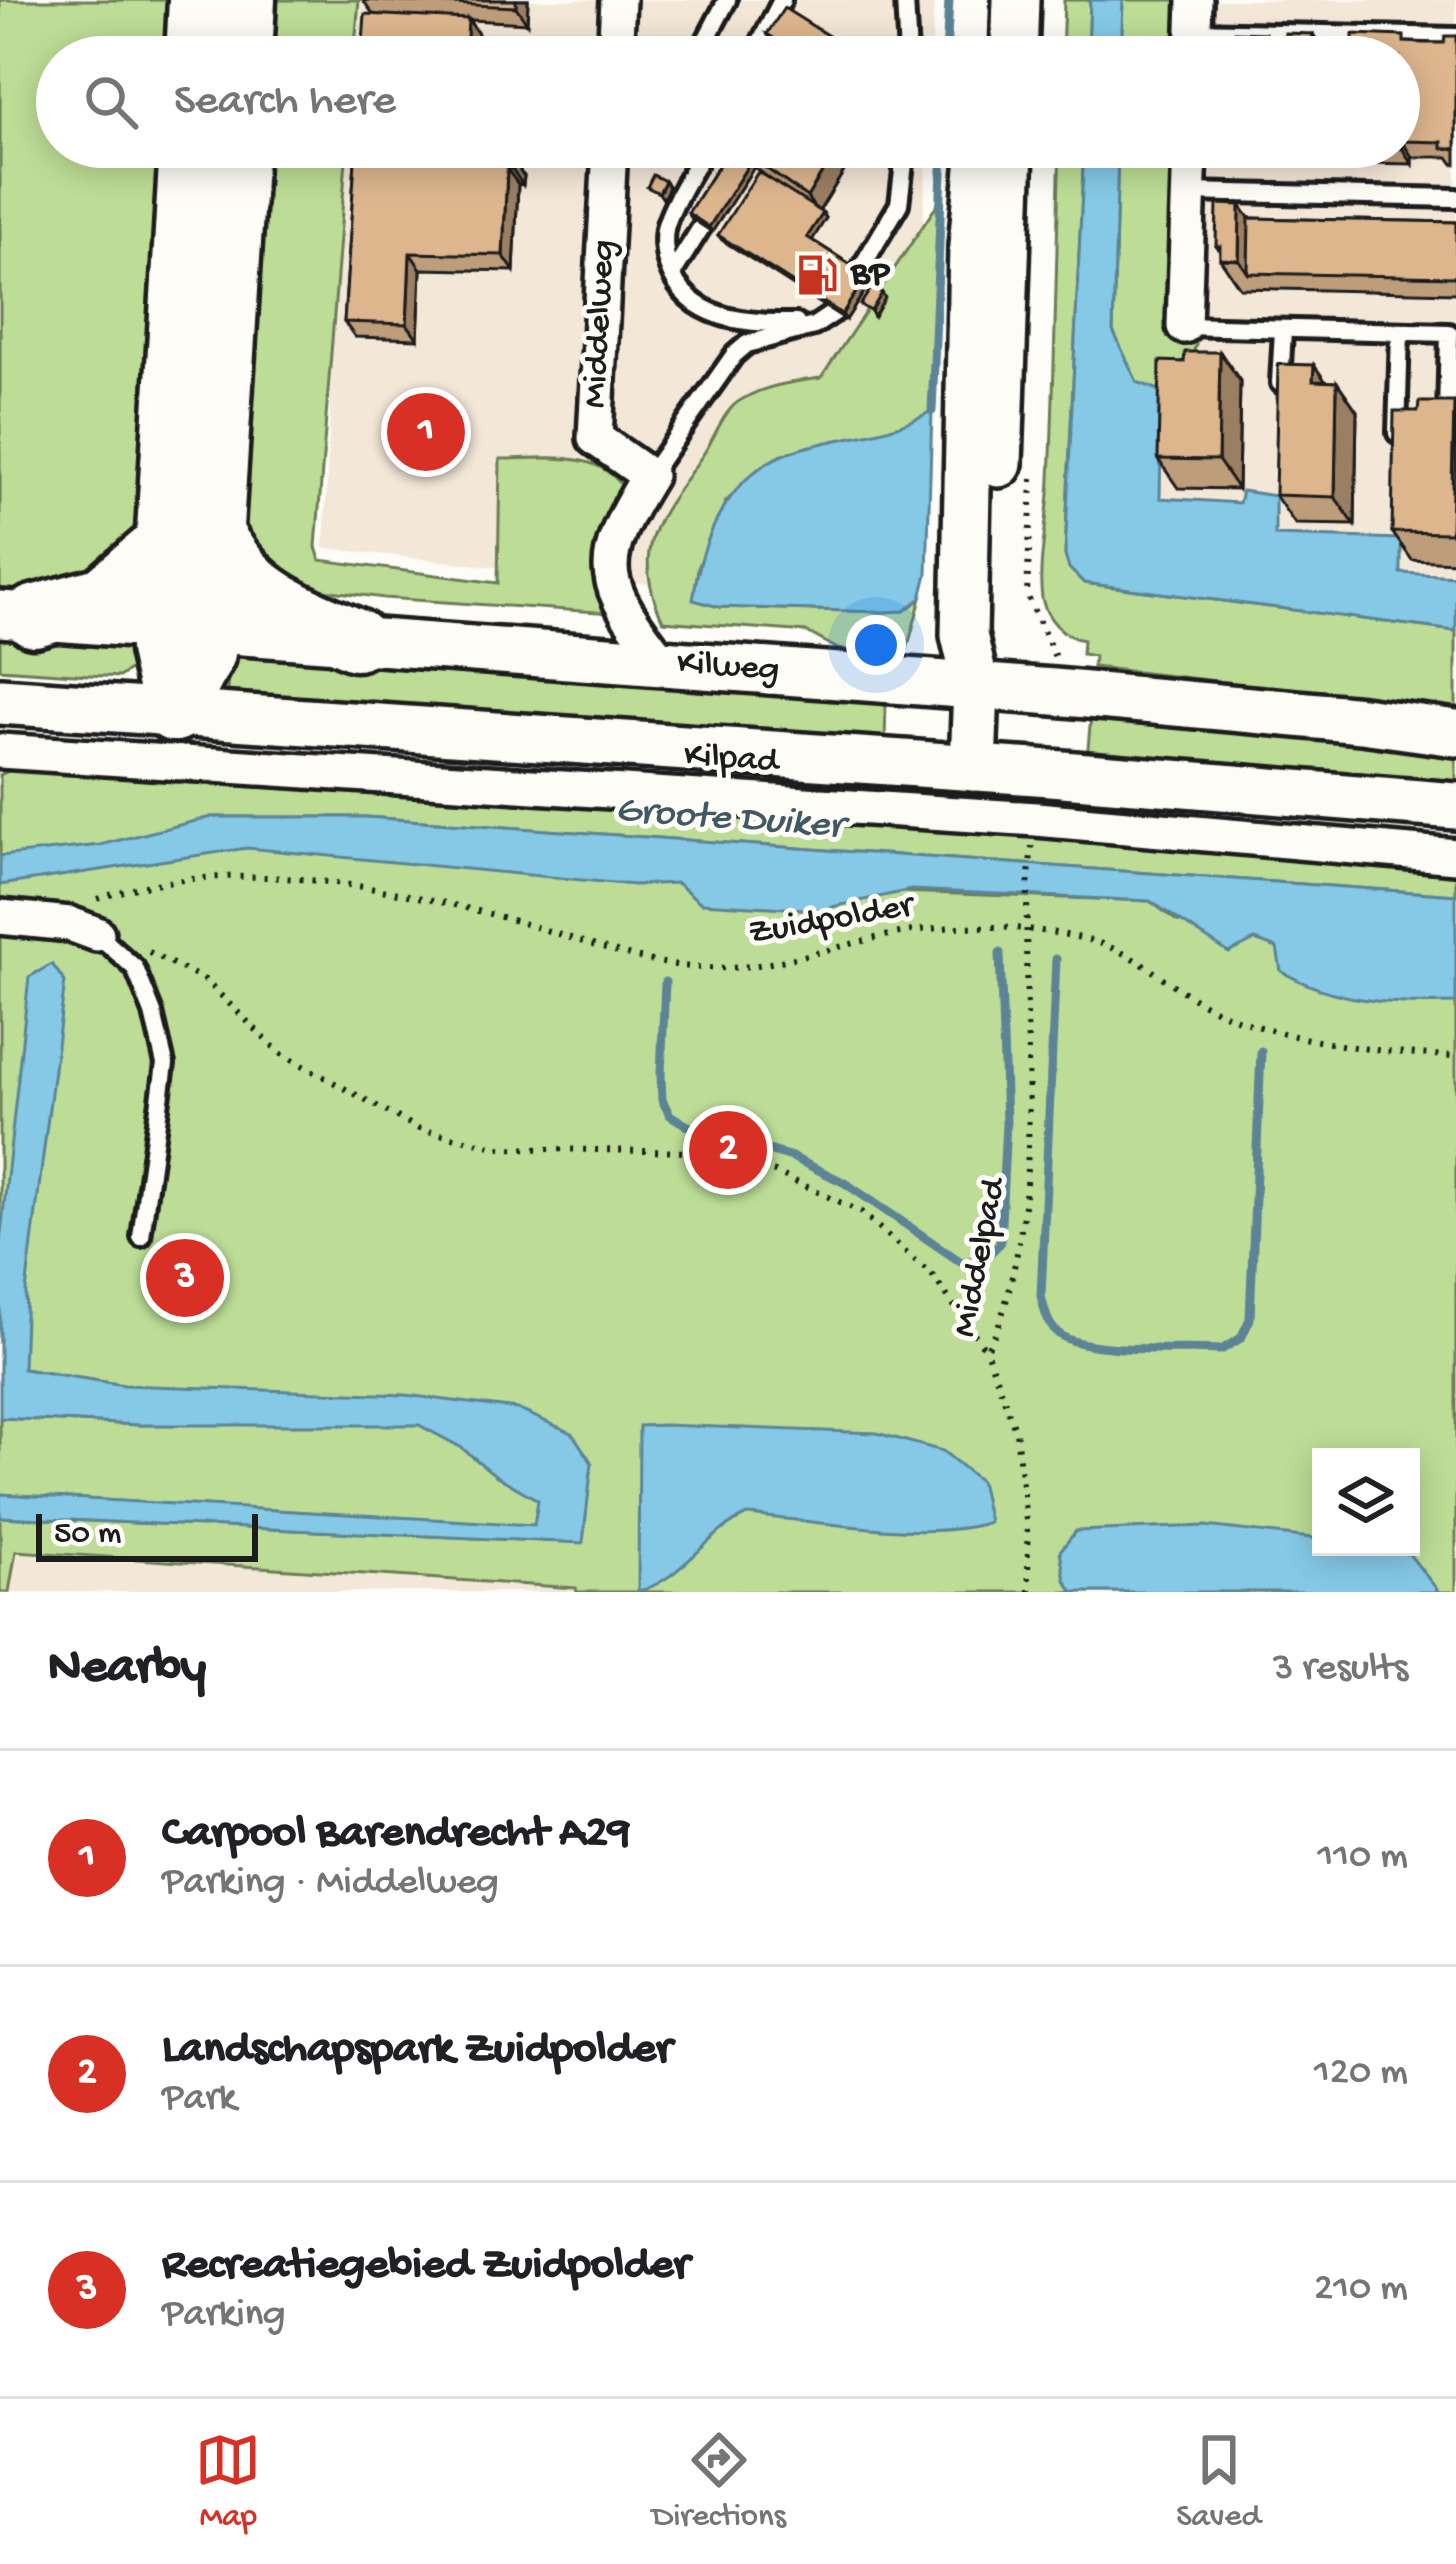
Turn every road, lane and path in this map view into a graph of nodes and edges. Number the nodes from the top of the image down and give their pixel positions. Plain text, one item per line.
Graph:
1 (199, 0) edge
2 (245, 0) edge
3 (618, 0) edge
4 (727, 0) edge
5 (782, 0) edge
6 (904, 0) edge
7 (990, 0) edge
8 (1016, 0) edge
9 (1194, 29) edge
10 (197, 36) edge
11 (243, 36) edge
12 (616, 36) edge
13 (708, 36) edge
14 (764, 36) edge
15 (907, 36) edge
16 (989, 36) edge
17 (1015, 36) edge
18 (1456, 37) edge
19 (190, 168) edge
20 (234, 168) edge
21 (609, 168) edge
22 (695, 168) edge
23 (903, 168) edge
24 (979, 168) edge
25 (1009, 168) edge
26 (1189, 168) edge
27 (1188, 192) junction
28 (1456, 198) edge
29 (702, 226) edge
30 (671, 274) junction
31 (825, 320) junction
32 (1184, 326) joint
33 (1283, 330) junction
34 (1400, 332) junction
35 (1280, 402) edge
36 (1447, 416) edge
37 (1396, 444) edge
38 (649, 476) junction
39 (190, 540) junction
40 (17, 615) edge
41 (185, 628) junction
42 (356, 640) junction
43 (663, 663) junction
44 (976, 686) junction
45 (0, 701) edge
46 (174, 711) junction
47 (1456, 733) edge
48 (0, 751) edge
49 (973, 768) junction
50 (1456, 806) edge
51 (1031, 851) dead end
52 (1456, 856) edge
53 (0, 917) edge
54 (84, 929) junction
55 (1025, 929) junction
56 (1456, 1056) edge
57 (141, 1238) dead end
58 (986, 1350) junction
59 (1029, 1592) edge

1 - 10 highway
2 - 11 highway
3 - 12 street
4 - 13 lane
5 - 14 lane
6 - 15 lane
7 - 16 main road
8 - 17 main road
9 - 18 lane
19 - 39 highway
20 - 39 highway
21 - 38 street, Middelweg
22 - 30 lane
23 - 31 lane
24 - 44 main road
25 - 44 main road
26 - 27 street
27 - 28 lane
27 - 32 street
29 - 30 lane
30 - 31 lane
31 - 38 lane
32 - 33 lane
33 - 34 lane
33 - 35 lane
34 - 36 lane
34 - 37 lane
38 - 43 street
39 - 40 highway
39 - 41 highway
39 - 42 highway
40 - 41 main road, Kilweg
41 - 42 main road, Kilweg
41 - 46 highway
42 - 43 main road, Kilweg
43 - 44 main road, Kilweg
44 - 47 main road, Kilweg
44 - 49 main road
45 - 46 main road
46 - 49 main road
48 - 52 street, Kilpad
49 - 50 main road
51 - 55 path, Middelpad
53 - 54 street
54 - 55 path, Zuidpolder
54 - 57 lane
54 - 58 path
55 - 56 path, Zuidpolder
55 - 58 path, Middelpad
58 - 59 path, Middelpad

